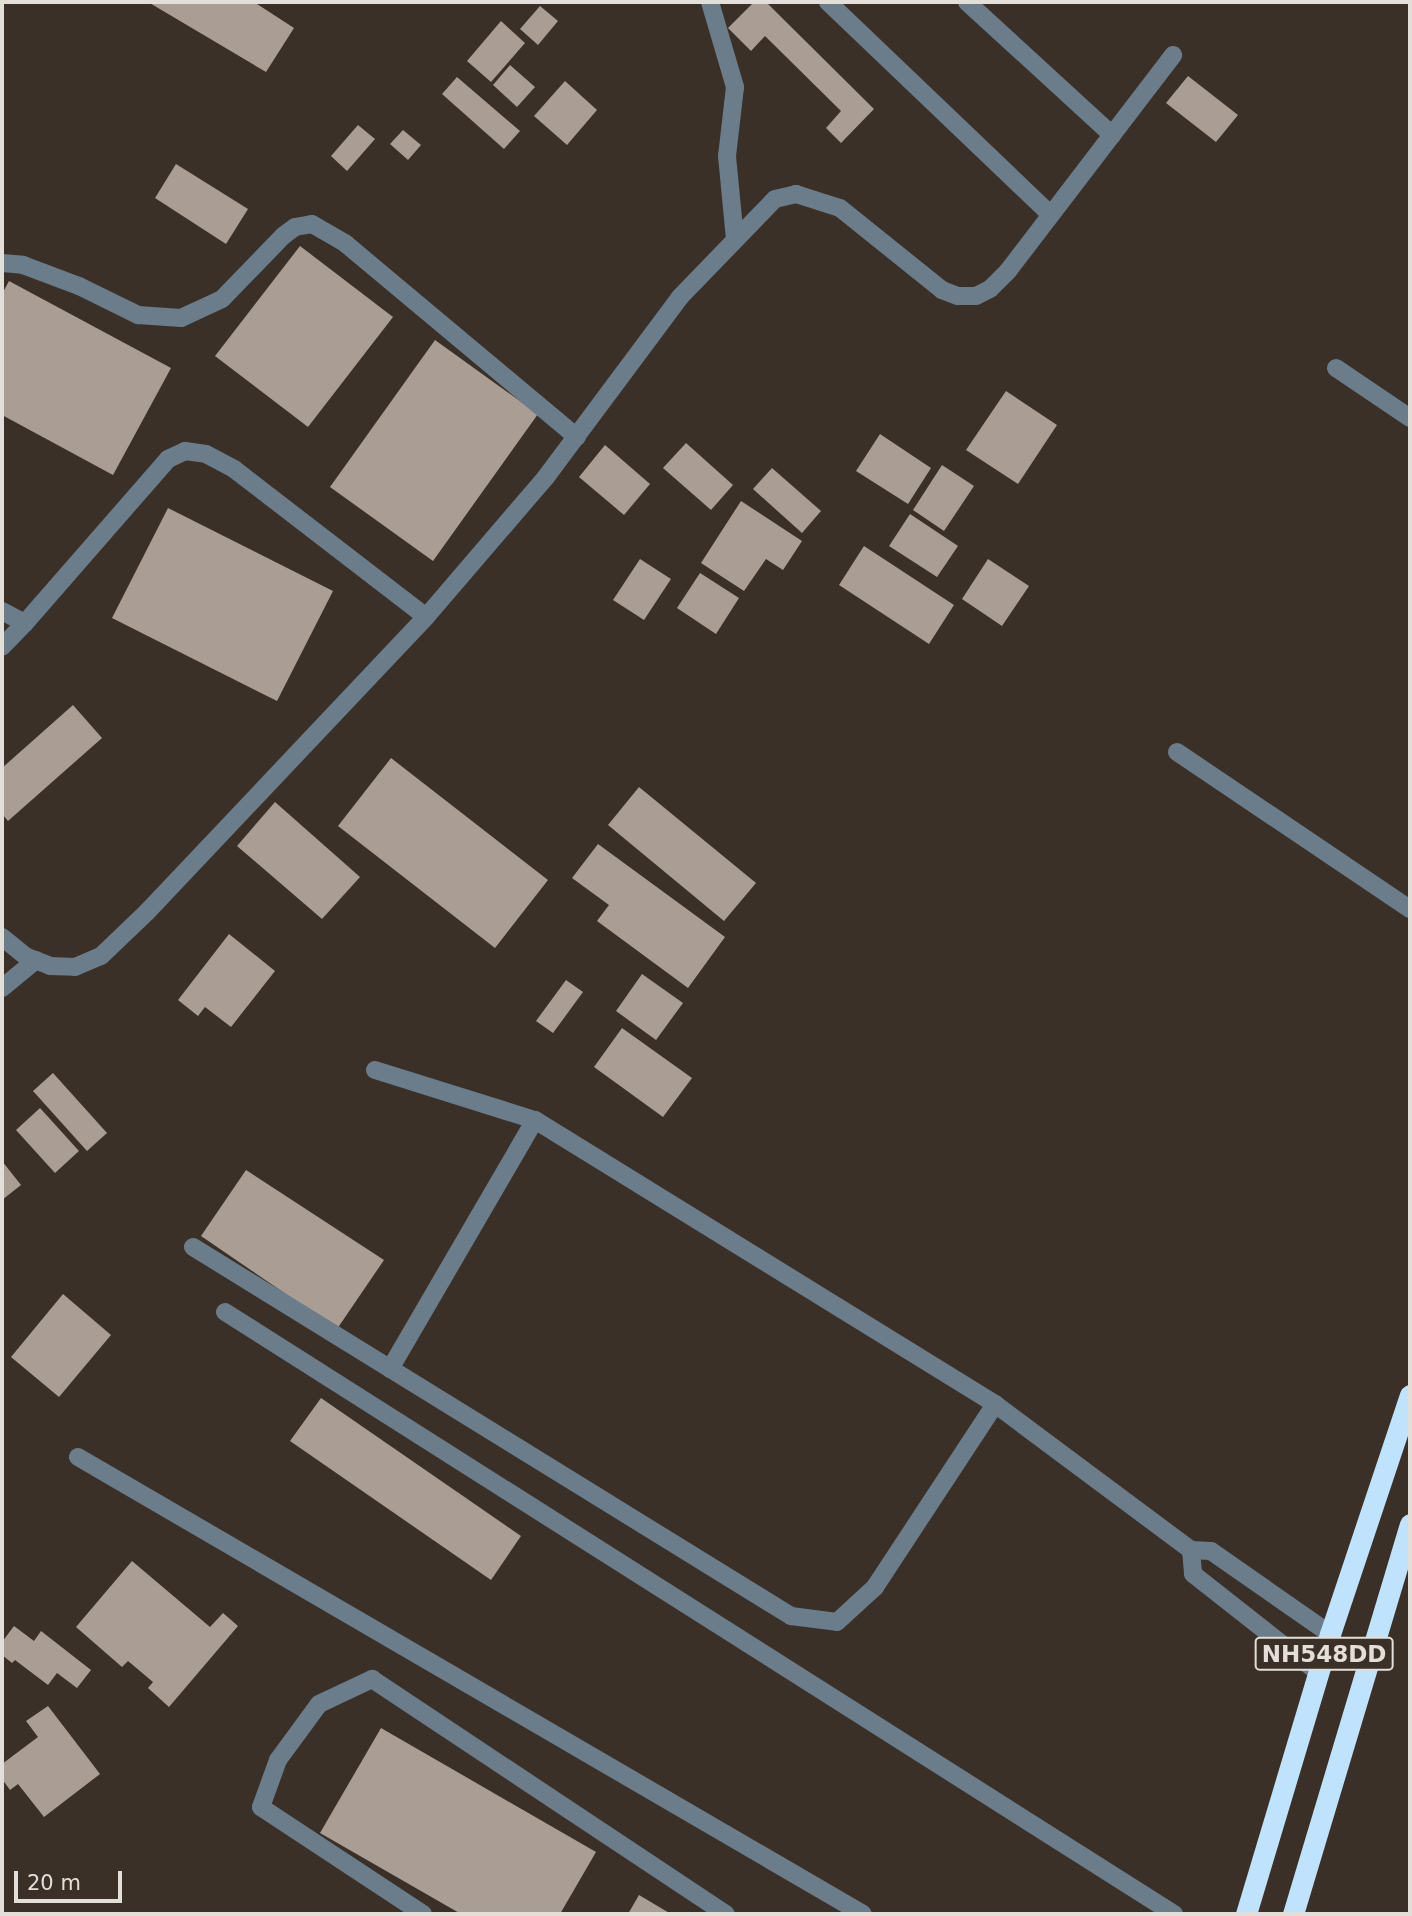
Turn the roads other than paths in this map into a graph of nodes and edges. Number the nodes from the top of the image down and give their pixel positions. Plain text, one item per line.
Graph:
1 (709, 2) edge
2 (828, 2) edge
3 (967, 2) edge
4 (1173, 55) dead end
5 (1112, 135) junction
6 (1051, 215) junction
7 (735, 240) junction
8 (2, 263) edge
9 (1336, 368) dead end
10 (1410, 418) edge
11 (577, 437) junction
12 (2, 611) edge
13 (426, 617) junction
14 (25, 623) junction
15 (2, 647) edge
16 (1177, 752) dead end
17 (1410, 909) edge
18 (2, 937) edge
19 (36, 960) junction
20 (2, 988) edge
21 (375, 1069) dead end
22 (535, 1120) junction
23 (193, 1247) dead end
24 (225, 1312) dead end
25 (390, 1369) junction
26 (1410, 1395) edge
27 (995, 1404) junction
28 (78, 1457) dead end
29 (1410, 1524) edge
30 (1191, 1550) junction
31 (1330, 1634) junction
32 (1319, 1672) junction
33 (423, 1914) edge
34 (726, 1914) edge
35 (863, 1914) edge
36 (1174, 1914) edge
37 (1246, 1914) edge
38 (1293, 1914) edge

1 - 7 street
2 - 6 street
3 - 5 street
4 - 5 street
5 - 6 street
6 - 7 street
7 - 11 street
8 - 11 street
9 - 10 street
11 - 13 street
12 - 14 street
13 - 14 street
13 - 19 street
14 - 15 street
16 - 17 street
18 - 19 street
19 - 20 street
21 - 22 street
22 - 25 street
22 - 27 street
23 - 25 street
24 - 36 street
25 - 27 street
26 - 31 highway, NH548DD
27 - 30 street
28 - 35 street
29 - 38 highway, NH548DD
30 - 31 street
30 - 32 street
31 - 32 highway, NH548DD
32 - 37 highway, NH548DD
33 - 34 street

